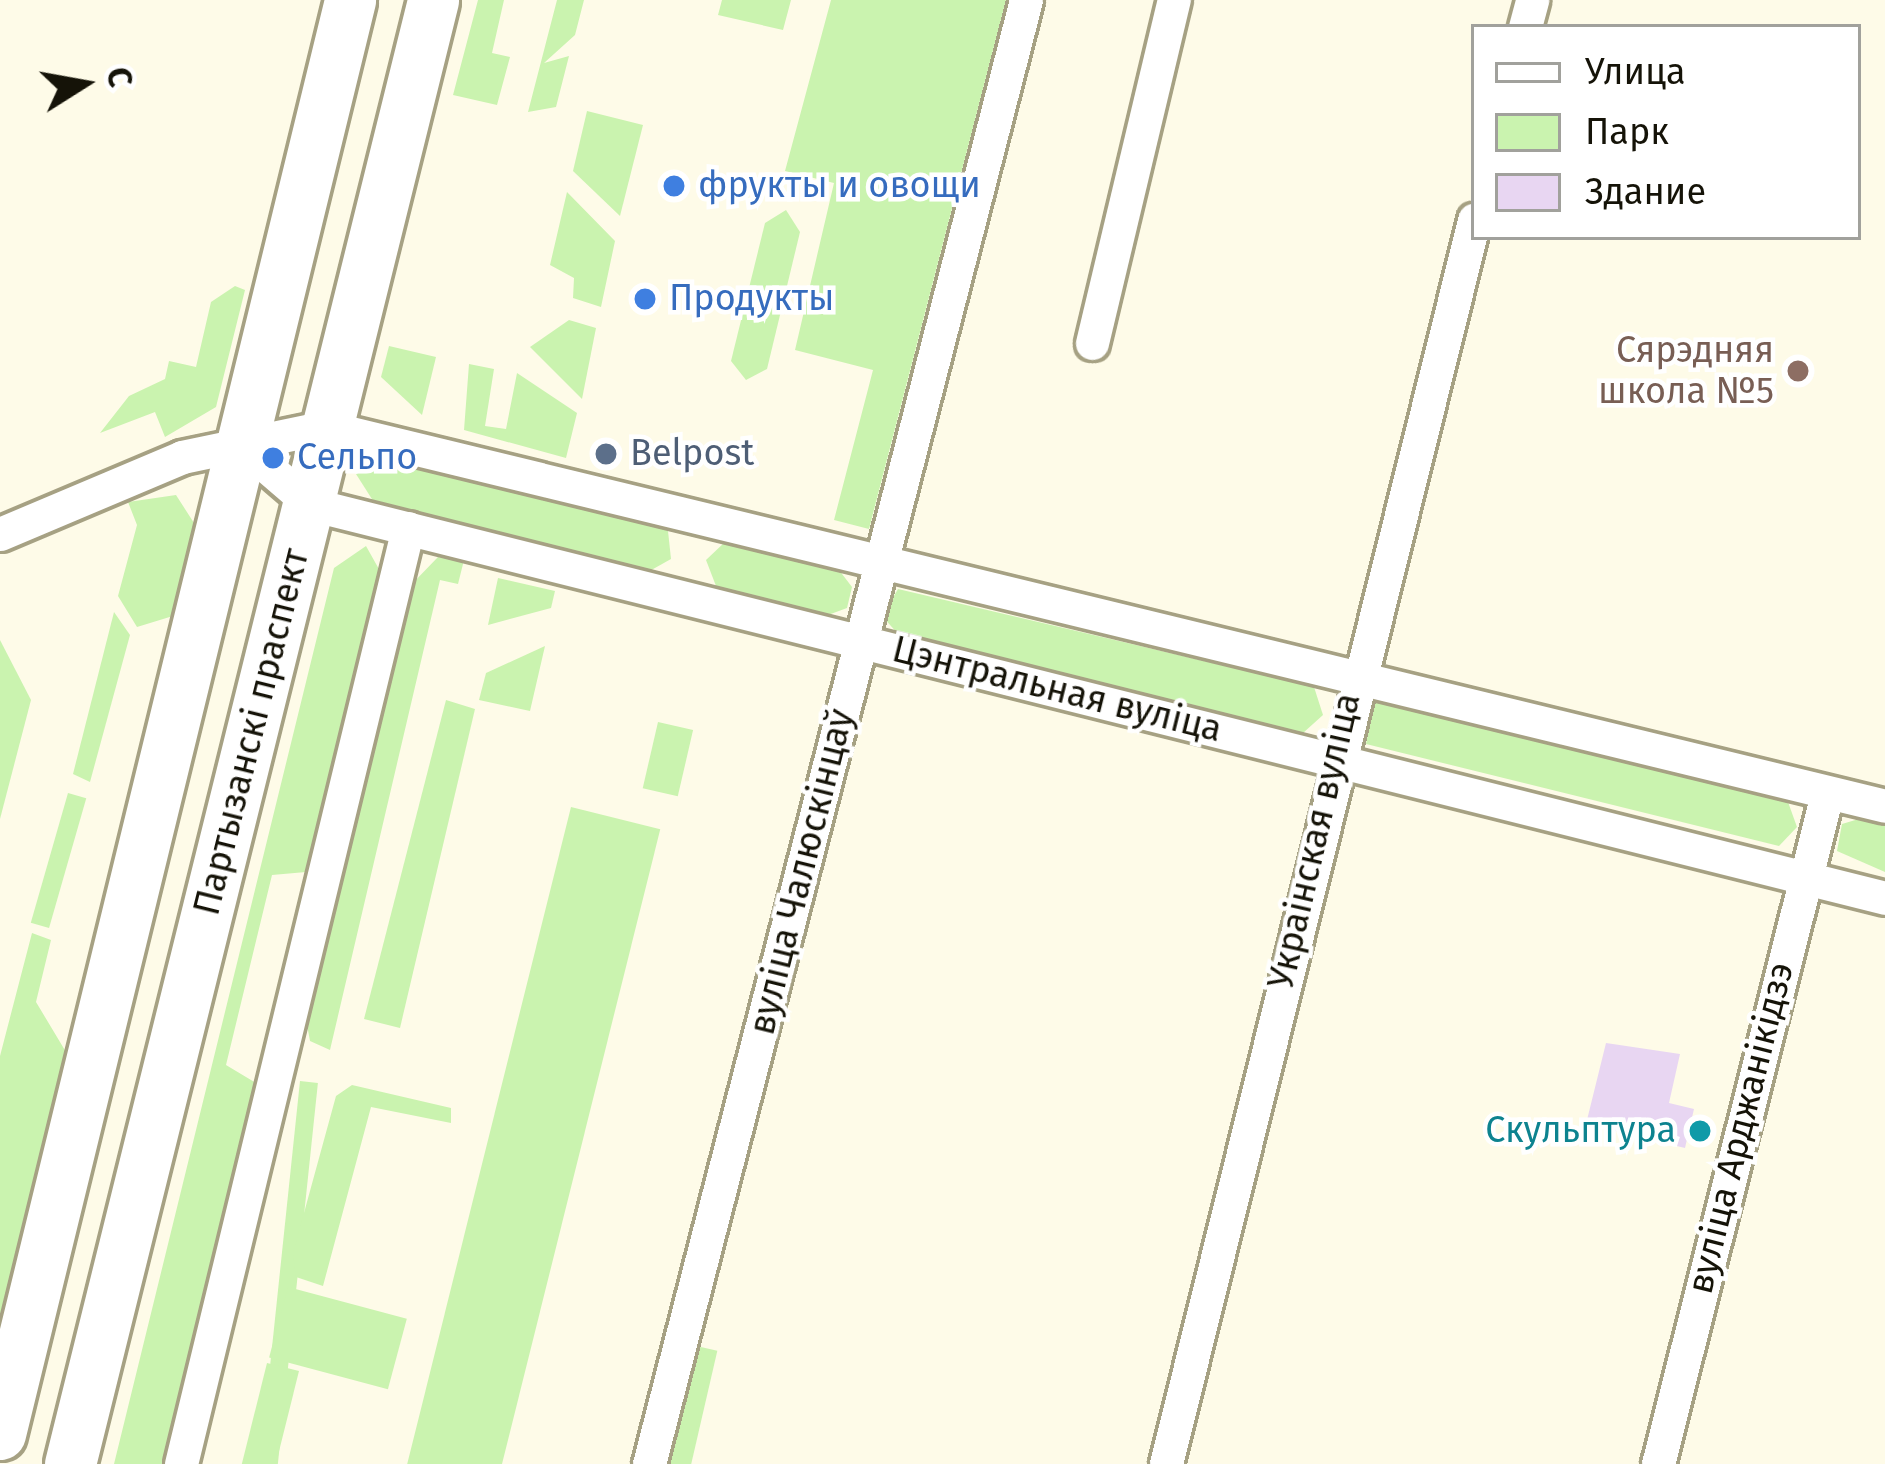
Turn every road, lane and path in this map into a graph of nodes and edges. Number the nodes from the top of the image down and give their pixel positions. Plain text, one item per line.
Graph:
1 (350, 0) edge
2 (433, 0) edge
3 (1026, 0) edge
4 (1174, 0) edge
5 (1471, 231) edge
6 (1092, 343) dead end
7 (326, 427) junction
8 (245, 448) junction
9 (310, 504) junction
10 (408, 528) junction
11 (0, 534) edge
12 (881, 562) junction
13 (860, 641) junction
14 (1353, 680) junction
15 (1336, 756) junction
16 (1827, 794) junction
17 (1885, 806) edge
18 (1805, 876) junction
19 (1885, 898) edge
20 (0, 1434) edge
21 (70, 1464) edge
22 (181, 1464) edge
23 (649, 1464) edge
24 (1166, 1464) edge
25 (1658, 1464) edge

1 - 8 main road, Партызанскі праспект
2 - 7 main road, Партызанскі праспект
3 - 12 street, вуліца Чалюскінцаў
4 - 6 street
5 - 14 street, Украінская вуліца
7 - 8 street
7 - 9 main road, Партызанскі праспект
7 - 12 street
8 - 9 street, Цэнтральная вуліца
8 - 11 street
8 - 20 main road, Партызанскі праспект
9 - 10 street, Цэнтральная вуліца
9 - 21 main road, Партызанскі праспект
10 - 13 street, Цэнтральная вуліца
10 - 22 street
12 - 13 street, вуліца Чалюскінцаў
12 - 14 street
13 - 15 street, Цэнтральная вуліца
13 - 23 street, вуліца Чалюскінцаў
14 - 15 street, Украінская вуліца
14 - 16 street
15 - 18 street, Цэнтральная вуліца
15 - 24 street, Украінская вуліца
16 - 17 street
16 - 18 street, вуліца Арджанікідзэ
18 - 19 street, Цэнтральная вуліца
18 - 25 street, вуліца Арджанікідзэ

